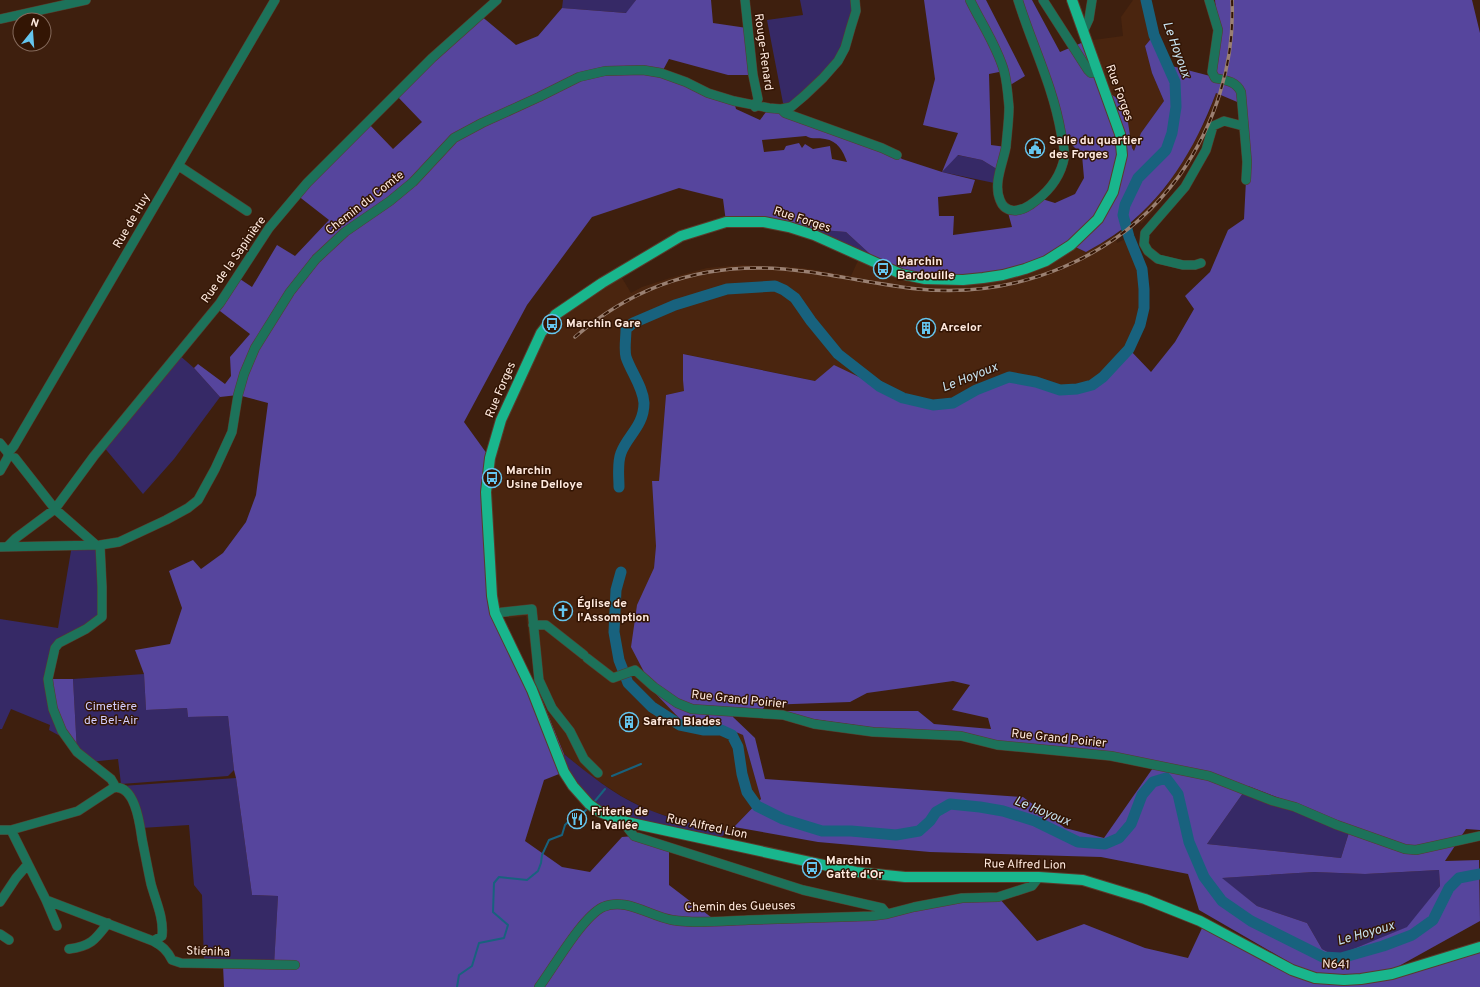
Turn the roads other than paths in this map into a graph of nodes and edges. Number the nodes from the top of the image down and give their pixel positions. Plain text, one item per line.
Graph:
1 (86, 0) edge
2 (275, 0) edge
3 (497, 0) edge
4 (745, 0) edge
5 (855, 0) edge
6 (970, 0) edge
7 (1018, 0) edge
8 (1043, 0) edge
9 (1072, 0) edge
10 (1092, 0) edge
11 (1209, 0) edge
12 (0, 19) edge
13 (1083, 32) junction
14 (1097, 72) junction
15 (755, 107) junction
16 (781, 109) junction
17 (1243, 126) junction
18 (897, 155) dead end
19 (178, 166) junction
20 (1246, 180) dead end
21 (247, 211) dead end
22 (1201, 263) dead end
23 (0, 443) edge
24 (11, 455) junction
25 (0, 471) edge
26 (55, 509) junction
27 (98, 545) junction
28 (3, 547) edge
29 (496, 613) junction
30 (533, 625) junction
31 (598, 773) dead end
32 (113, 788) junction
33 (622, 821) junction
34 (0, 830) edge
35 (11, 830) junction
36 (1480, 836) edge
37 (28, 864) junction
38 (1039, 877) junction
39 (46, 900) junction
40 (0, 902) edge
41 (887, 914) junction
42 (1200, 921) joint
43 (108, 923) junction
44 (57, 926) dead end
45 (0, 934) edge
46 (9, 940) dead end
47 (153, 941) junction
48 (1480, 947) edge
49 (69, 949) dead end
50 (295, 965) dead end
51 (539, 987) edge

1 - 12 street
2 - 19 street, Rue de Huy
3 - 26 street, Rue de la Sapinière
4 - 15 street, Rouge-Renard
5 - 16 street
6 - 7 street
8 - 14 street
9 - 13 main road, Rue Forges / N641
10 - 13 street
11 - 17 street
13 - 14 main road, Rue Forges / N641
14 - 29 main road, Rue Forges / N641
15 - 16 street, Chemin du Comte
15 - 27 street, Chemin du Comte
16 - 18 street
17 - 20 street
17 - 22 street
19 - 21 street
19 - 24 street, Rue de Huy
23 - 24 street
24 - 25 street, Rue de Huy
24 - 26 street
26 - 27 street
26 - 28 street, Rue de la Sapinière
27 - 28 street, Chemin du Comte
27 - 32 street
29 - 30 street
29 - 33 main road, Rue Alfred Lion / N641
30 - 31 street
30 - 36 street, Rue Grand Poirier
32 - 35 street
32 - 47 street
33 - 38 main road, Rue Alfred Lion / N641
33 - 41 street, Chemin des Gueuses
34 - 35 street
35 - 37 street
37 - 39 street
37 - 40 street
38 - 41 street, Chemin des Gueuses
38 - 42 main road, Rue Alfred Lion / N641
39 - 43 street, Stiéniha
39 - 44 street
41 - 51 street, Chemin des Gueuses
42 - 48 main road, N641 / N641
43 - 47 street, Stiéniha
43 - 49 street
45 - 46 street
47 - 50 street, Stiéniha

